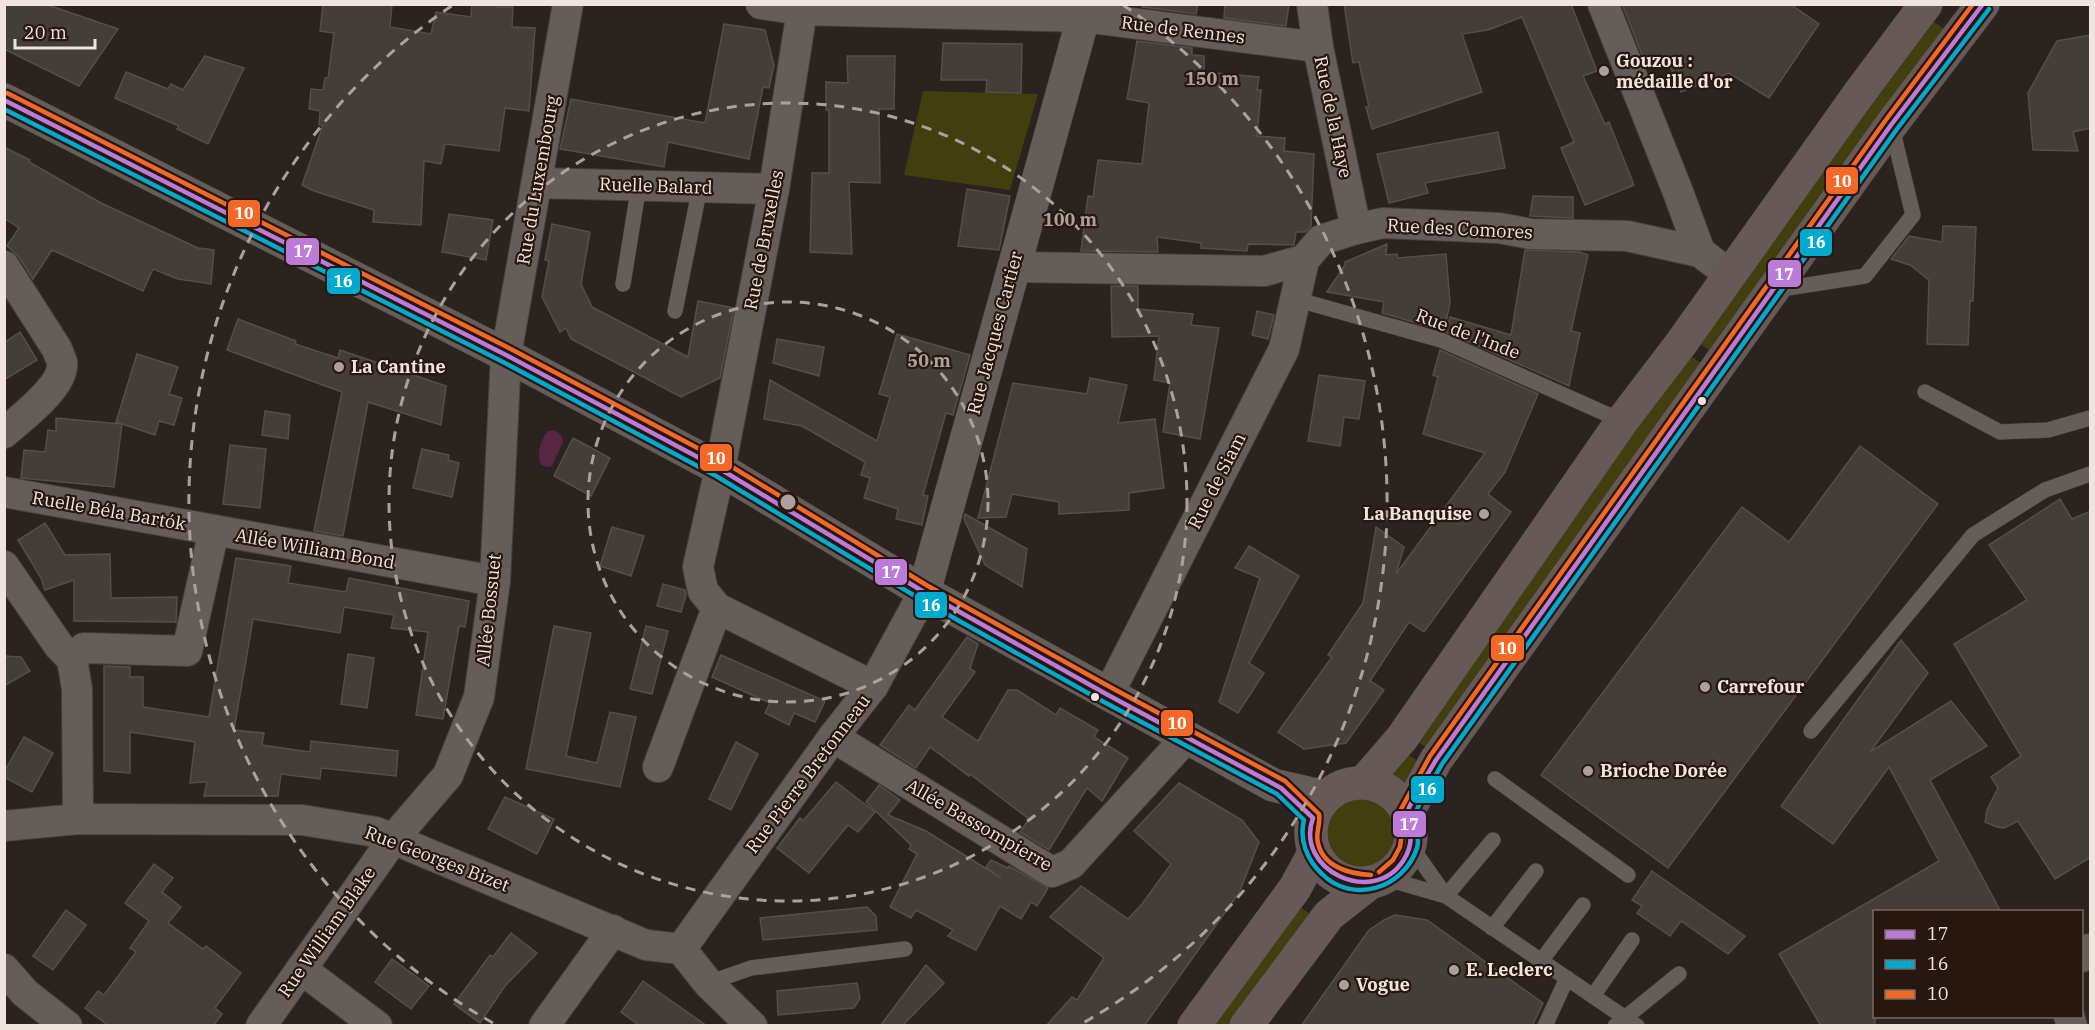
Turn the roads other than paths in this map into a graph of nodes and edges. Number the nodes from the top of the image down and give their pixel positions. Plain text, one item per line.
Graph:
1 (568, 4) edge
2 (761, 4) edge
3 (1312, 4) edge
4 (1603, 4) edge
5 (1926, 4) edge
6 (1983, 4) edge
7 (876, 8) edge
8 (802, 10) junction
9 (1085, 11) edge
10 (1318, 47) junction
11 (4, 100) edge
12 (1892, 125) junction
13 (538, 183) junction
14 (639, 185) junction
15 (700, 187) junction
16 (774, 189) junction
17 (1678, 192) junction
18 (1356, 229) junction
19 (1627, 236) junction
20 (1700, 252) junction
21 (1304, 260) junction
22 (4, 266) edge
23 (1013, 267) junction
24 (1729, 274) junction
25 (623, 285) dead end
26 (1773, 291) junction
27 (1295, 299) junction
28 (675, 311) dead end
29 (506, 355) junction
30 (1925, 392) dead end
31 (2091, 418) edge
32 (1622, 421) junction
33 (4, 433) edge
34 (720, 469) junction
35 (2091, 474) edge
36 (4, 492) edge
37 (214, 530) junction
38 (4, 566) edge
39 (495, 581) junction
40 (924, 592) junction
41 (717, 608) junction
42 (72, 659) junction
43 (873, 686) junction
44 (1108, 695) junction
45 (1811, 731) dead end
46 (833, 737) junction
47 (1187, 737) junction
48 (658, 767) dead end
49 (1495, 779) dead end
50 (1364, 783) junction
51 (1319, 807) junction
52 (78, 819) junction
53 (4, 826) edge
54 (1408, 829) junction
55 (394, 838) junction
56 (1493, 840) dead end
57 (1314, 853) junction
58 (1536, 871) dead end
59 (1628, 875) dead end
60 (1377, 880) junction
61 (1446, 896) junction
62 (1583, 905) dead end
63 (1492, 928) junction
64 (613, 930) junction
65 (1632, 940) dead end
66 (681, 949) junction
67 (905, 949) dead end
68 (1541, 961) junction
69 (4, 969) edge
70 (301, 969) junction
71 (1679, 974) dead end
72 (1567, 978) junction
73 (708, 983) junction
74 (1593, 996) junction
75 (1619, 1021) edge
76 (68, 1026) edge
77 (261, 1026) edge
78 (377, 1026) edge
79 (544, 1026) edge
80 (752, 1026) edge
81 (1194, 1026) edge
82 (1246, 1026) edge
83 (1545, 1026) edge
84 (1637, 1026) edge

1 - 13 street, Rue du Luxembourg
2 - 8 street, Rue de Rennes
3 - 10 street, Rue de la Haye
4 - 17 street
5 - 24 main road
6 - 12 main road
7 - 8 street, Rue de Rennes
7 - 9 street, Rue de Rennes
8 - 16 street, Rue de Bruxelles
9 - 10 street, Rue de Rennes
9 - 23 main road, Rue Jacques Cartier
10 - 18 street, Rue de la Haye
11 - 29 main road
12 - 26 main road
12 - 26 lane
13 - 14 street, Ruelle Balard
13 - 29 street, Rue du Luxembourg
14 - 15 street, Ruelle Balard
14 - 25 lane
15 - 16 street, Ruelle Balard
15 - 28 lane
16 - 34 street, Rue de Bruxelles
17 - 19 street
17 - 20 street
18 - 19 street, Rue des Comores
18 - 21 street, Rue des Comores
19 - 20 street, Rue des Comores
20 - 24 street, Rue des Comores
21 - 23 street
21 - 27 street, Rue de Siam
22 - 33 street
23 - 40 main road, Rue Jacques Cartier
24 - 32 main road
26 - 54 main road
27 - 32 lane, Rue de l'Inde
27 - 44 street, Rue de Siam
29 - 34 main road
29 - 39 street, Allée Bossuet
30 - 31 lane
32 - 50 main road
34 - 40 main road
34 - 41 street, Rue de Bruxelles
35 - 45 lane
36 - 37 street, Ruelle Béla Bartók
37 - 39 street, Allée William Bond
37 - 42 street, Allée William Bond
38 - 42 street
39 - 55 street, Allée Bossuet
40 - 43 street, Rue Pierre Bretonneau
40 - 44 main road
41 - 43 street
41 - 48 street
42 - 52 street
43 - 46 street, Rue Pierre Bretonneau
44 - 47 main road
46 - 47 street, Allée Bassompierre
46 - 66 street, Rue Pierre Bretonneau
47 - 51 main road
49 - 59 lane
50 - 51 main road
50 - 54 main road
51 - 57 main road
52 - 53 street, Rue Georges Bizet
52 - 55 street, Rue Georges Bizet
54 - 60 main road
54 - 61 lane
55 - 64 street, Rue Georges Bizet
55 - 70 street, Rue William Blake
56 - 61 lane
57 - 60 main road
57 - 81 main road
58 - 63 lane
60 - 61 lane
60 - 82 main road
61 - 63 lane
62 - 68 lane
63 - 68 lane
64 - 66 street, Rue Georges Bizet
64 - 79 street
65 - 74 lane
66 - 73 street
67 - 73 lane
68 - 72 lane
69 - 76 street
70 - 77 street, Rue William Blake
70 - 78 street
71 - 75 lane
72 - 74 lane
72 - 83 lane
73 - 80 street
74 - 75 lane
75 - 84 lane

